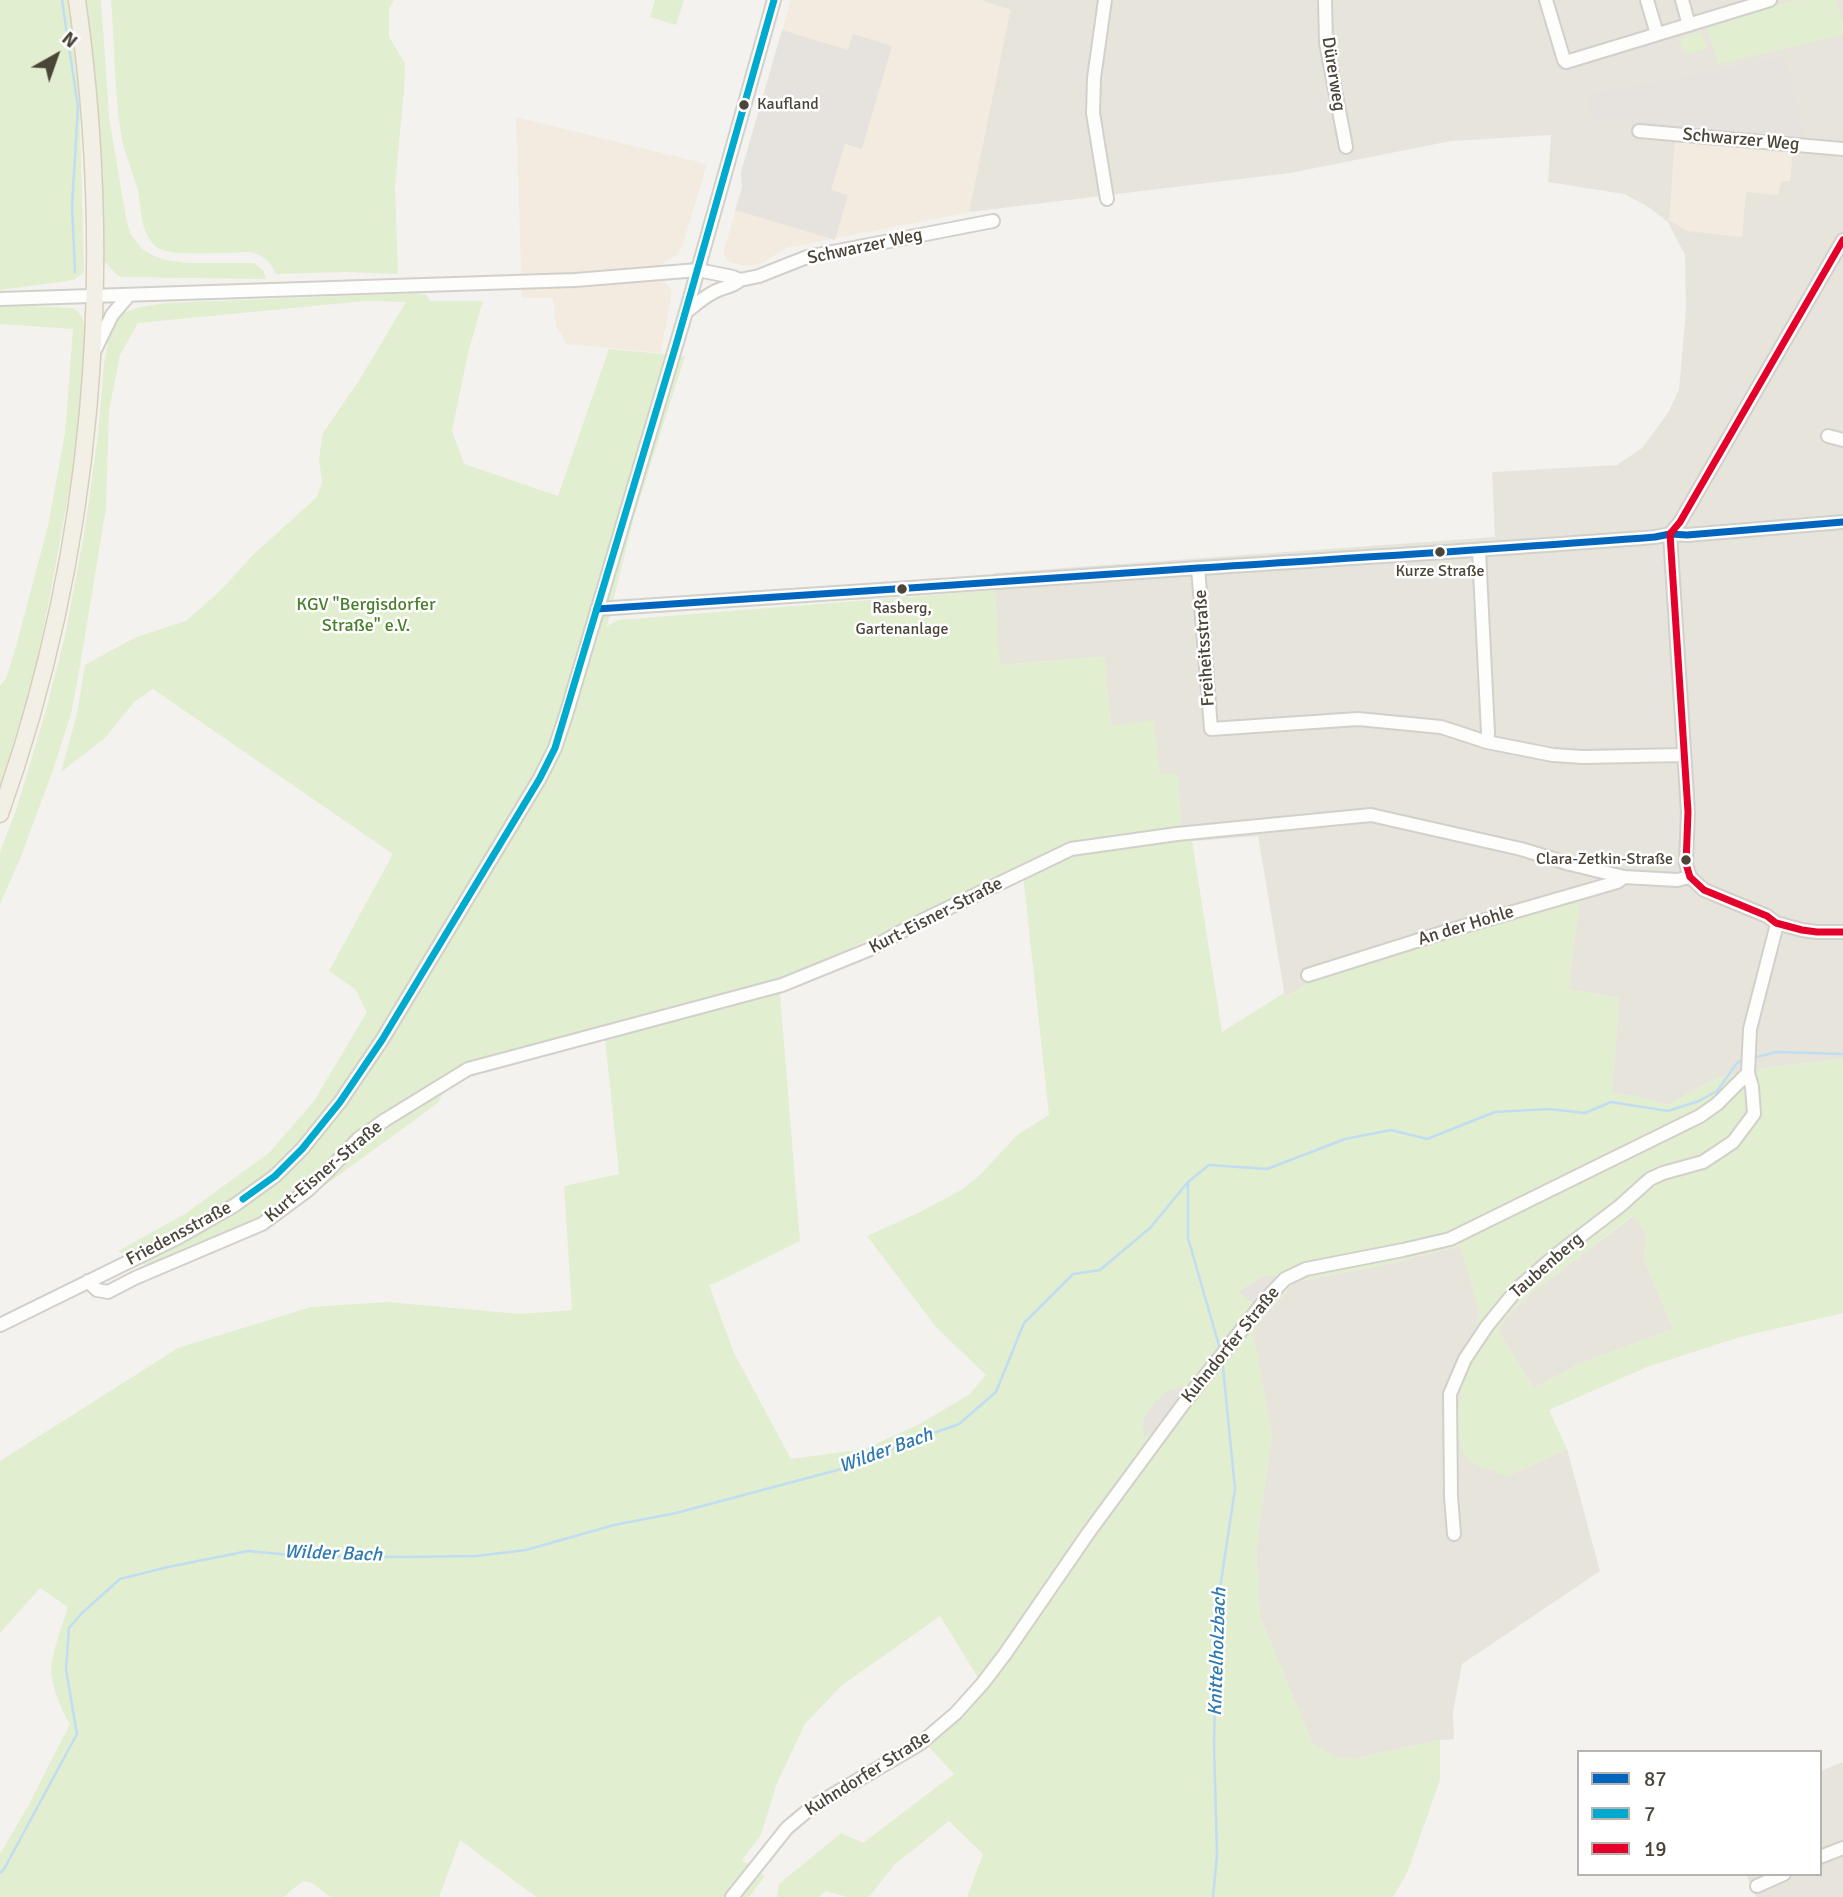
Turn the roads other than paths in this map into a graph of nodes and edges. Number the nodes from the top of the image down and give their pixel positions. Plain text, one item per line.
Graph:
1 (77, 0) edge
2 (774, 0) edge
3 (1105, 0) edge
4 (1325, 0) edge
5 (1546, 0) edge
6 (1647, 0) edge
7 (1682, 0) edge
8 (1770, 0) edge
9 (1689, 24) junction
10 (1657, 34) junction
11 (1639, 131) dead end
12 (1346, 147) dead end
13 (1843, 149) edge
14 (1107, 198) dead end
15 (993, 221) dead end
16 (1843, 240) edge
17 (698, 270) junction
18 (740, 280) junction
19 (724, 287) junction
20 (129, 295) junction
21 (95, 296) junction
22 (0, 299) edge
23 (686, 312) junction
24 (93, 353) junction
25 (1828, 436) dead end
26 (1843, 440) edge
27 (1843, 522) edge
28 (1670, 534) junction
29 (1479, 551) junction
30 (1198, 568) junction
31 (597, 608) junction
32 (1487, 742) junction
33 (1684, 755) junction
34 (0, 814) edge
35 (1624, 877) junction
36 (1690, 877) junction
37 (1776, 923) junction
38 (1843, 932) edge
39 (1308, 975) dead end
40 (1748, 1064) junction
41 (88, 1281) junction
42 (0, 1325) edge
43 (1454, 1534) dead end
44 (1843, 1848) edge
45 (1822, 1856) edge
46 (1780, 1876) edge
47 (1757, 1886) dead end
48 (732, 1897) edge

1 - 21 main road
2 - 17 street, Friedensstraße
3 - 14 street
4 - 12 street, Dürerweg
5 - 10 street
6 - 10 street
7 - 9 street
8 - 9 street
9 - 10 street
11 - 13 street, Schwarzer Weg
15 - 18 street, Schwarzer Weg
16 - 28 street
17 - 18 street, Schwarzer Weg
17 - 19 street
17 - 20 street, Schwarzer Weg
17 - 23 street, Friedensstraße
18 - 19 street
19 - 23 street
20 - 21 street, Schwarzer Weg
20 - 24 street
21 - 22 street, Schwarzer Weg
21 - 24 main road
23 - 31 street, Friedensstraße
24 - 34 main road
25 - 26 street
27 - 28 street
28 - 29 street
28 - 33 street
29 - 30 street
29 - 32 street
30 - 31 street
30 - 32 street, Freiheitsstraße
31 - 41 street, Friedensstraße
32 - 33 street
33 - 36 street
35 - 36 street, Kurt-Eisner-Straße
35 - 39 street, An der Hohle
35 - 41 street, Kurt-Eisner-Straße
36 - 37 street
37 - 38 street
37 - 40 street
40 - 43 street, Taubenberg
40 - 48 street, Kuhndorfer Straße
41 - 42 street, Friedensstraße
44 - 45 street
46 - 47 street

